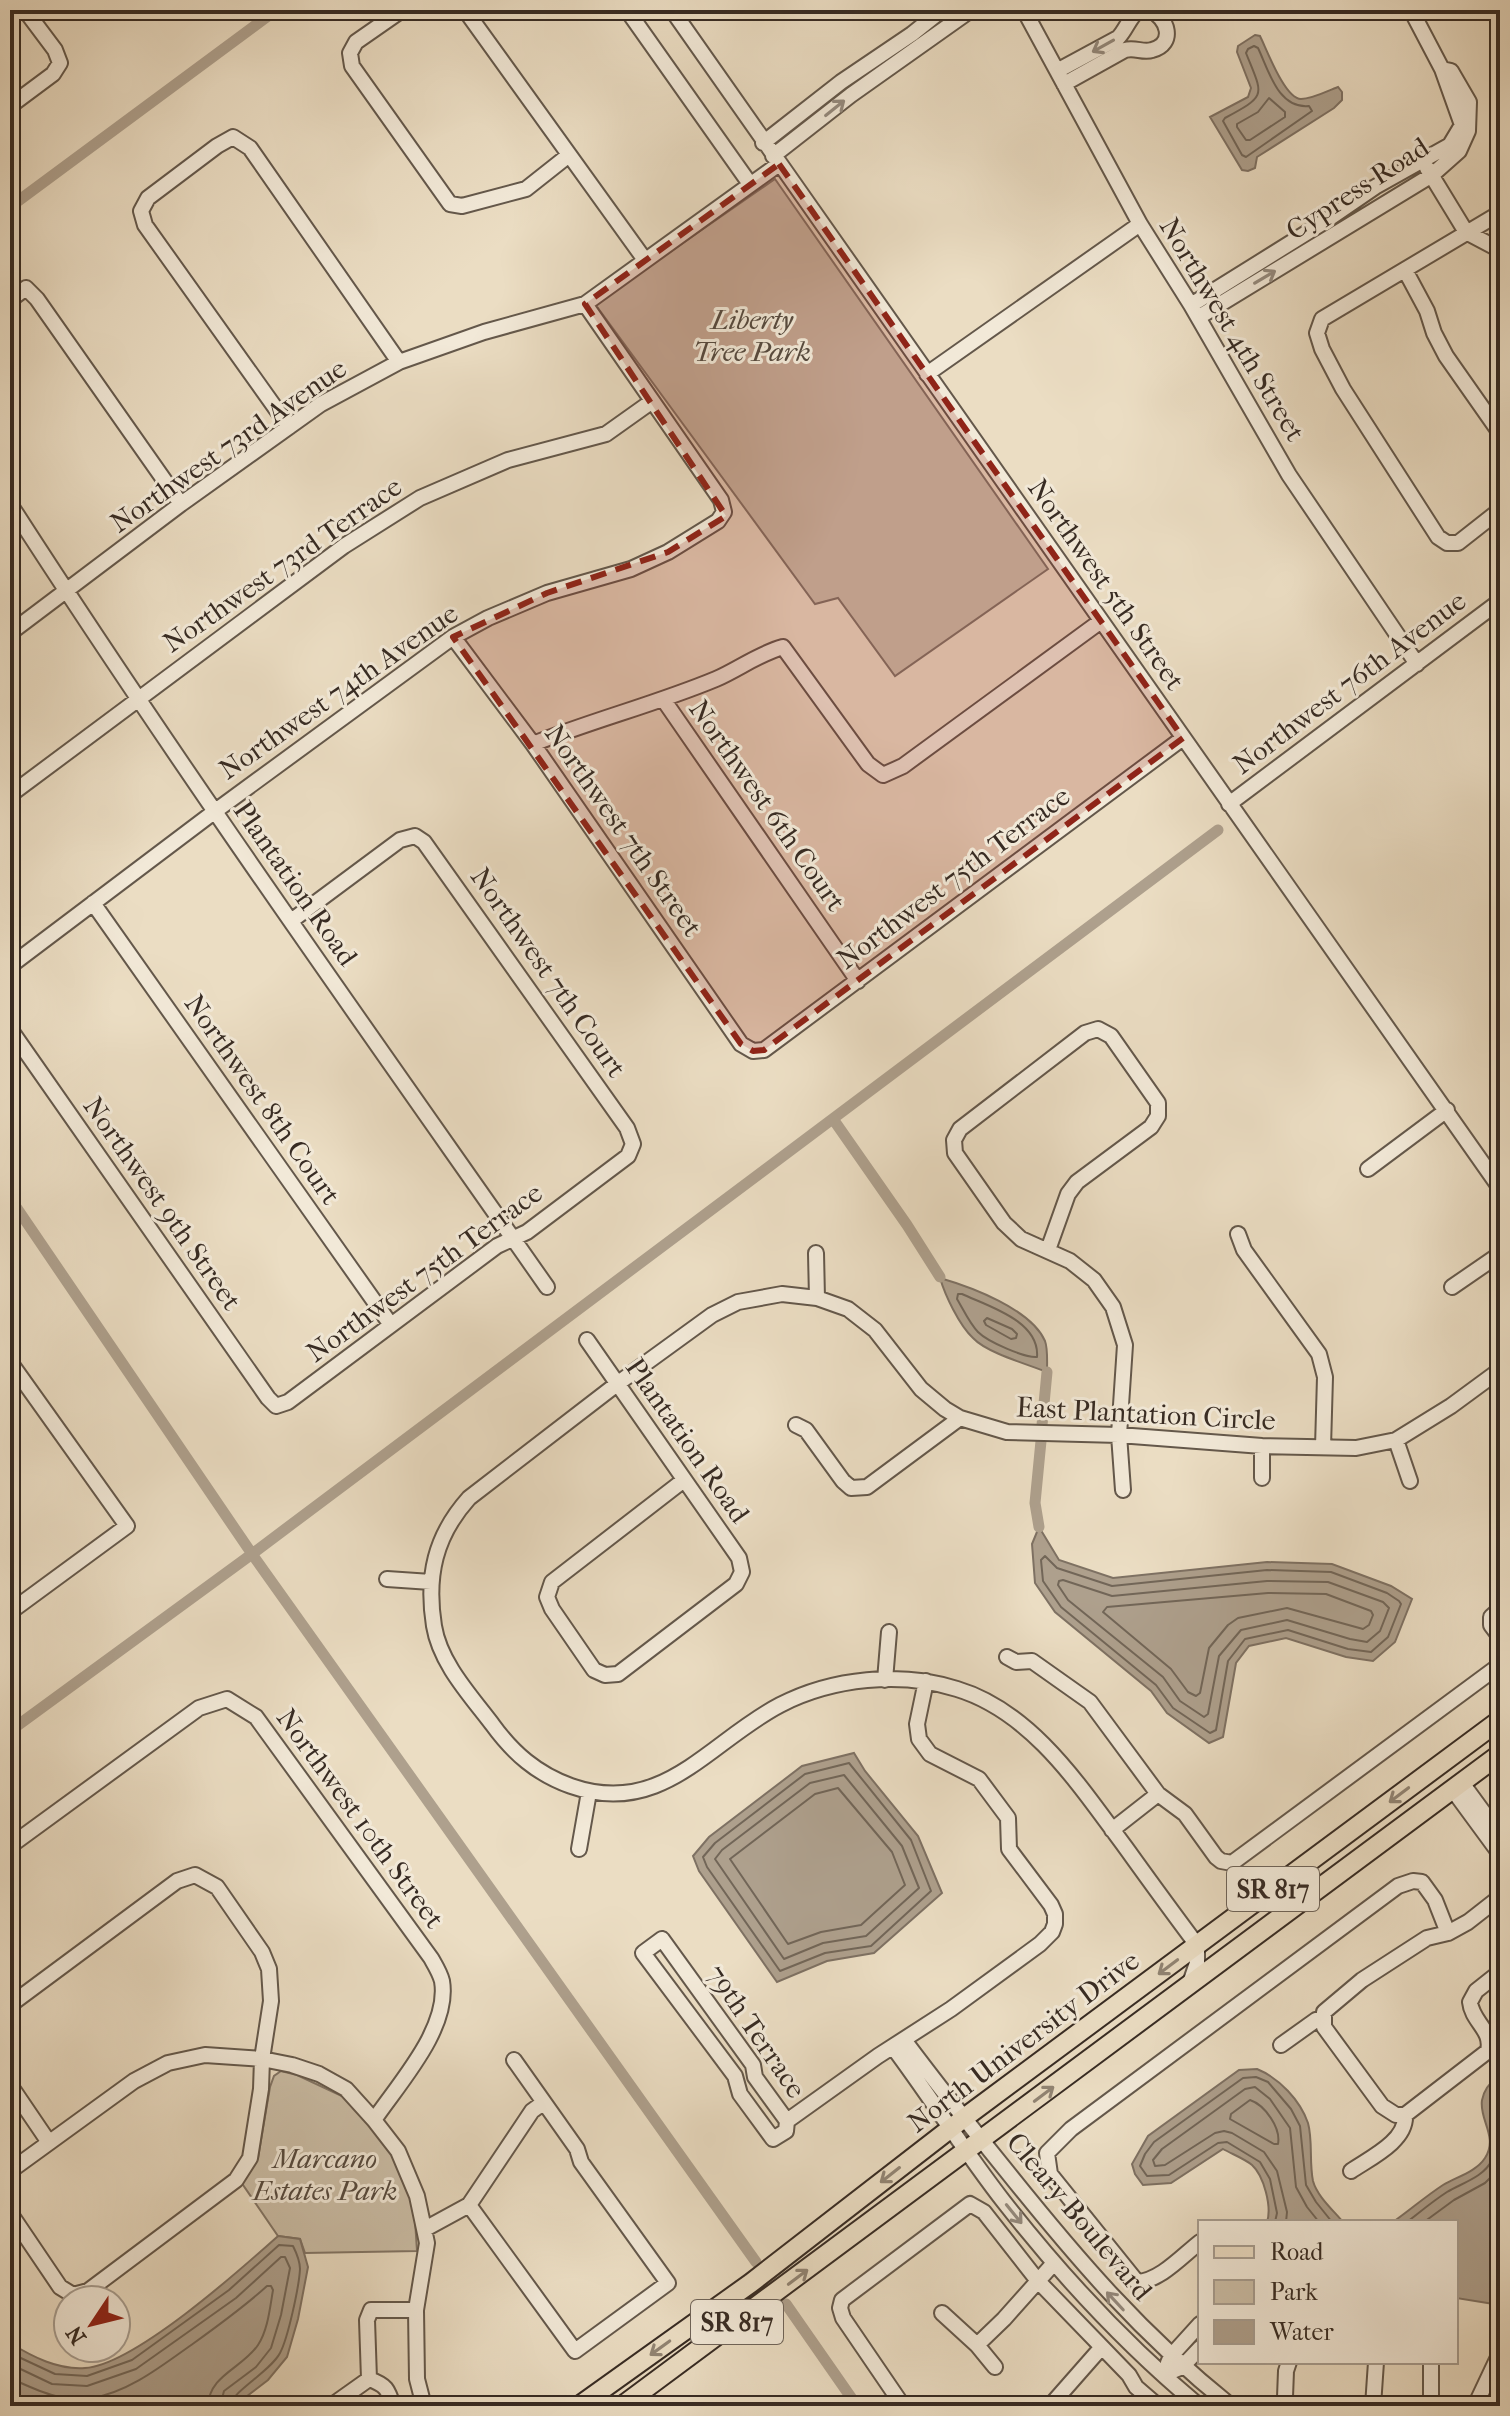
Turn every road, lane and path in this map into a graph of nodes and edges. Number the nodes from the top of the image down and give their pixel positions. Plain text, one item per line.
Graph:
1 (25, 10) edge
2 (402, 10) edge
3 (465, 10) edge
4 (627, 10) edge
5 (672, 10) edge
6 (942, 10) edge
7 (971, 10) edge
8 (1024, 10) edge
9 (1139, 10) edge
10 (1149, 10) edge
11 (1411, 10) edge
12 (1497, 10) edge
13 (1500, 16) edge
14 (1442, 69) junction
15 (1060, 78) junction
16 (10, 106) edge
17 (763, 143) junction
18 (569, 155) junction
19 (776, 160) junction
20 (1423, 161) junction
21 (1432, 175) junction
22 (750, 184) junction
23 (1500, 213) edge
24 (1140, 224) junction
25 (1466, 232) junction
26 (1500, 250) edge
27 (645, 260) junction
28 (1405, 270) junction
29 (10, 300) edge
30 (585, 304) junction
31 (1195, 311) junction
32 (399, 362) junction
33 (927, 374) junction
34 (651, 402) junction
35 (289, 427) junction
36 (1500, 433) edge
37 (10, 504) edge
38 (181, 504) junction
39 (1500, 510) edge
40 (66, 591) junction
41 (1500, 601) edge
42 (1101, 621) junction
43 (10, 633) edge
44 (453, 637) junction
45 (1417, 664) junction
46 (137, 699) junction
47 (663, 699) junction
48 (1183, 738) junction
49 (533, 744) junction
50 (10, 795) edge
51 (1229, 804) junction
52 (214, 812) junction
53 (93, 903) junction
54 (291, 921) junction
55 (10, 966) edge
56 (858, 981) junction
57 (10, 1029) edge
58 (753, 1051) joint
59 (1447, 1110) junction
60 (633, 1144) joint
61 (1368, 1169) dead end
62 (1499, 1184) edge
63 (1238, 1234) dead end
64 (512, 1238) junction
65 (1048, 1250) junction
66 (816, 1253) dead end
67 (1500, 1254) edge
68 (547, 1287) dead end
69 (1452, 1287) dead end
70 (817, 1298) junction
71 (391, 1325) junction
72 (587, 1340) dead end
73 (10, 1362) edge
74 (1500, 1370) edge
75 (617, 1384) junction
76 (276, 1406) joint
77 (960, 1418) junction
78 (796, 1425) dead end
79 (1119, 1435) junction
80 (1396, 1440) junction
81 (1262, 1446) junction
82 (1323, 1447) junction
83 (1262, 1478) dead end
84 (684, 1480) junction
85 (1410, 1481) dead end
86 (1123, 1490) dead end
87 (387, 1579) dead end
88 (431, 1582) junction
89 (1500, 1609) edge
90 (10, 1612) edge
91 (889, 1632) dead end
92 (1500, 1637) edge
93 (1007, 1657) dead end
94 (1500, 1665) edge
95 (885, 1680) junction
96 (926, 1681) junction
97 (1500, 1720) edge
98 (1462, 1748) junction
99 (1500, 1754) edge
100 (1457, 1786) junction
101 (589, 1792) junction
102 (1158, 1794) junction
103 (1485, 1825) junction
104 (1112, 1830) junction
105 (1500, 1835) edge
106 (10, 1846) edge
107 (579, 1849) dead end
108 (1500, 1854) edge
109 (1500, 1897) edge
110 (1448, 1933) junction
111 (1197, 1945) junction
112 (1500, 1972) edge
113 (1188, 1987) junction
114 (10, 2005) edge
115 (1323, 2019) junction
116 (899, 2044) junction
117 (1281, 2045) dead end
118 (262, 2059) junction
119 (514, 2060) dead end
120 (10, 2085) edge
121 (543, 2103) junction
122 (1405, 2115) junction
123 (374, 2120) junction
124 (787, 2121) junction
125 (958, 2123) junction
126 (48, 2141) junction
127 (975, 2145) junction
128 (10, 2171) edge
129 (1351, 2171) dead end
130 (469, 2205) junction
131 (10, 2213) edge
132 (425, 2229) junction
133 (1198, 2244) edge
134 (1054, 2263) junction
135 (1038, 2281) junction
136 (416, 2310) junction
137 (942, 2313) dead end
138 (1198, 2327) edge
139 (977, 2345) junction
140 (1101, 2348) junction
141 (1198, 2349) edge
142 (1500, 2353) edge
143 (1176, 2361) junction
144 (1288, 2364) edge
145 (1376, 2364) edge
146 (1431, 2364) edge
147 (995, 2367) dead end
148 (1159, 2370) junction
149 (369, 2379) junction
150 (606, 2386) junction
151 (1136, 2387) junction
152 (1285, 2397) dead end
153 (331, 2406) edge
154 (393, 2406) edge
155 (424, 2406) edge
156 (579, 2406) edge
157 (591, 2406) edge
158 (622, 2406) edge
159 (903, 2406) edge
160 (1050, 2406) edge
161 (1158, 2406) edge
162 (1199, 2406) edge
163 (1231, 2406) edge
164 (1373, 2406) edge
165 (1431, 2406) edge
166 (1475, 2406) edge

1 - 16 street
2 - 18 street
3 - 18 street
4 - 22 street
5 - 17 street, Northwest 5th Street
6 - 17 street
19 -> 7 street, Northwest 73rd Avenue
8 - 15 street, Northwest 4th Street
9 -> 15 street
10 - 15 street
11 - 14 street, Cypress Road
12 - 13 street
14 - 20 street, Cypress Road
14 - 21 street, Cypress Road
15 - 24 street, Northwest 4th Street
17 - 19 street, Northwest 5th Street
18 - 27 street
19 - 22 street, Northwest 73rd Avenue
19 - 33 street, Northwest 5th Street
20 - 21 street
20 - 31 street
21 - 25 street
31 -> 21 street, Cypress Road
22 - 27 street, Northwest 73rd Avenue
23 - 25 street
24 - 31 street, Northwest 4th Street
24 - 33 street
25 - 26 street
25 - 28 street
27 - 30 street, Northwest 73rd Avenue
28 - 36 street
28 - 39 street
29 - 38 street
30 - 32 street, Northwest 73rd Avenue
30 - 34 street
31 - 45 street, Northwest 4th Street
32 - 35 street, Northwest 73rd Avenue
32 - 35 street
33 - 42 street, Northwest 5th Street
34 - 44 street, Northwest 74th Avenue
34 - 46 street, Northwest 73rd Terrace
35 - 38 street, Northwest 73rd Avenue
37 - 40 street, Plantation Road
38 - 40 street, Northwest 73rd Avenue
40 - 43 street, Northwest 73rd Avenue
40 - 46 street, Plantation Road
41 - 45 street, Northwest 76th Avenue
42 - 47 street
42 - 48 street, Northwest 5th Street
44 - 49 street, Northwest 7th Street
44 - 52 street, Northwest 74th Avenue
45 - 51 street, Northwest 76th Avenue
46 - 50 street, Northwest 73rd Terrace
46 - 52 street, Plantation Road
47 - 49 street
47 - 56 street, Northwest 6th Court
48 - 51 street, Northwest 5th Street
48 - 56 street, Northwest 75th Terrace
49 - 58 street, Northwest 7th Street
51 - 59 street, Northwest 5th Street
52 - 53 street, Northwest 74th Avenue
52 - 54 street, Plantation Road
53 - 55 street, Northwest 74th Avenue
53 - 71 street, Northwest 8th Court
54 - 60 street, Northwest 7th Court
54 - 64 street, Plantation Road
56 - 58 street, Northwest 75th Terrace
57 - 76 street, Northwest 9th Street
59 - 61 street
59 - 62 street, Northwest 5th Street
60 - 64 street, Northwest 75th Terrace
63 - 82 street
64 - 68 street, Plantation Road
64 - 71 street, Northwest 75th Terrace
65 - 65 street
65 - 79 street
66 - 70 street
67 - 69 street
70 - 75 street, East Plantation Circle
70 - 77 street, East Plantation Circle
71 - 76 street, Northwest 75th Terrace
72 - 75 street, Plantation Road
73 - 90 street
74 - 80 street, East Plantation Circle
75 - 84 street, Plantation Road
75 - 88 street, East Plantation Circle
77 - 78 street
77 - 79 street, East Plantation Circle
79 - 81 street, East Plantation Circle
79 - 86 street
80 - 82 street, East Plantation Circle
80 - 85 street
81 - 82 street, East Plantation Circle
81 - 83 street
84 - 84 street, Plantation Road
87 - 88 street
88 - 101 street, East Plantation Circle
89 - 92 street
91 - 95 street
93 - 102 street
94 - 102 street
95 - 96 street, East Plantation Circle
95 - 101 street, East Plantation Circle
96 - 104 street, East Plantation Circle
96 - 116 street
97 - 98 main road, North University Drive / SR 817
98 - 100 main road
98 -> 111 main road, North University Drive / SR 817
99 - 100 main road, North University Drive / SR 817
100 - 103 street
100 - 113 main road, North University Drive / SR 817
101 - 107 street
102 - 104 street
103 - 105 street
103 - 108 street
104 - 111 street, East Plantation Circle
106 - 123 street, Northwest 10th Street
109 - 110 street
110 - 115 street
110 - 133 street
111 - 113 street
111 -> 125 main road, North University Drive / SR 817
112 - 122 street
127 -> 113 main road, North University Drive / SR 817
114 - 118 street
115 - 117 street
115 - 122 street
116 - 124 street
116 - 125 street, Cleary Boulevard
118 - 123 street
118 - 126 street
118 - 131 street
119 - 121 street
120 - 126 street
121 - 130 street
121 - 130 street
122 - 129 street
123 - 132 street
124 - 124 street, 79th Terrace
125 - 127 street, Cleary Boulevard
125 -> 150 main road, North University Drive / SR 817
126 - 128 street
127 -> 134 street, Cleary Boulevard
143 -> 127 street, Cleary Boulevard
158 -> 127 main road, North University Drive / SR 817
130 - 132 street
132 - 136 street
134 - 135 street
134 - 148 street, Cleary Boulevard
135 - 139 street
135 - 140 street
135 - 159 street
136 - 149 street
136 - 155 street
137 - 139 street
138 - 143 street
139 - 147 street
140 - 151 street
140 - 160 street
141 - 143 street
142 - 166 street
143 - 148 street
143 - 163 street, Cleary Boulevard
144 - 152 street
145 - 164 street
146 - 165 street
148 - 151 street
148 - 162 street, Cleary Boulevard
149 - 153 street
149 - 154 street
150 - 156 main road, North University Drive / SR 817
150 - 157 main road
151 - 161 street

